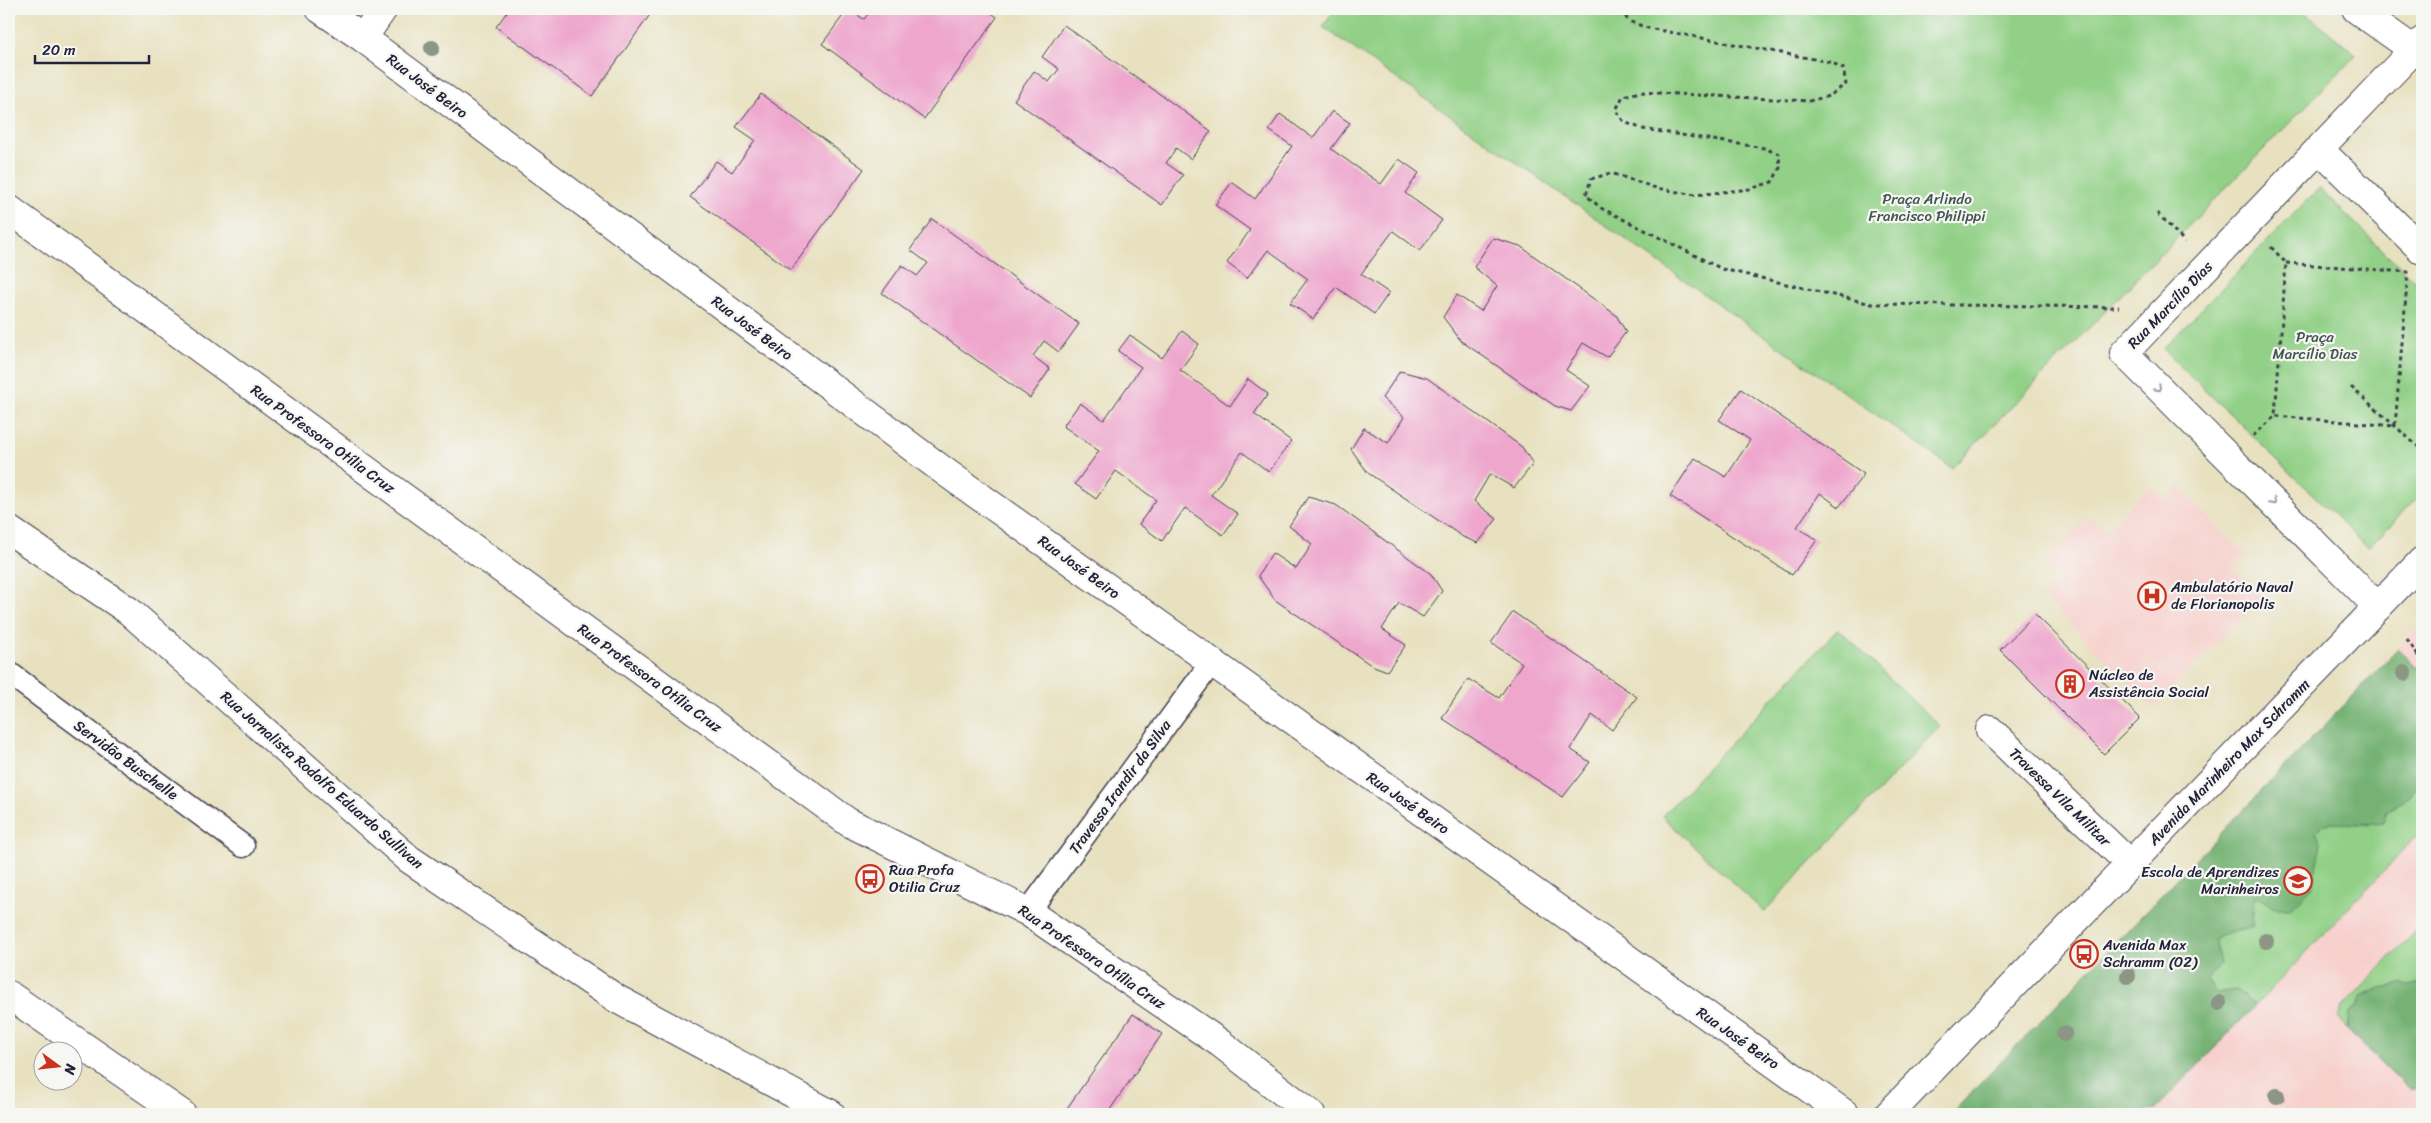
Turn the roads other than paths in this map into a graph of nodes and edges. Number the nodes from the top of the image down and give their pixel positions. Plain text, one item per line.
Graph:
1 (320, 9) edge
2 (383, 9) edge
3 (2356, 9) edge
4 (363, 38) junction
5 (2418, 46) edge
6 (2319, 149) junction
7 (9, 209) edge
8 (2422, 250) edge
9 (9, 530) edge
10 (2422, 561) edge
11 (2378, 607) junction
12 (1212, 662) junction
13 (9, 673) edge
14 (1990, 730) dead end
15 (243, 846) dead end
16 (2130, 864) junction
17 (1028, 912) junction
18 (9, 996) edge
19 (182, 1114) edge
20 (832, 1114) edge
21 (1311, 1114) edge
22 (1845, 1114) edge
23 (1889, 1114) edge

1 - 4 street, Rua José Beiro
2 - 4 street
3 - 5 street
4 - 12 street, Rua José Beiro
5 - 6 street, Rua Marcílio Dias
6 - 8 street
6 -> 11 street, Rua Marcílio Dias
7 - 17 street, Rua Professora Otília Cruz
9 - 20 street, Rua Jornalista Rodolfo Eduardo Sullivan
10 - 11 street, Avenida Marinheiro Max Schramm
11 - 16 street, Avenida Marinheiro Max Schramm
12 - 17 lane, Travessa Irandir da Silva
12 - 22 street, Rua José Beiro
13 - 15 lane, Servidão Buschelle
14 - 16 street, Travessa Vila Militar
16 - 23 street, Avenida Marinheiro Max Schramm
17 - 21 street, Rua Professora Otília Cruz
18 - 19 street

